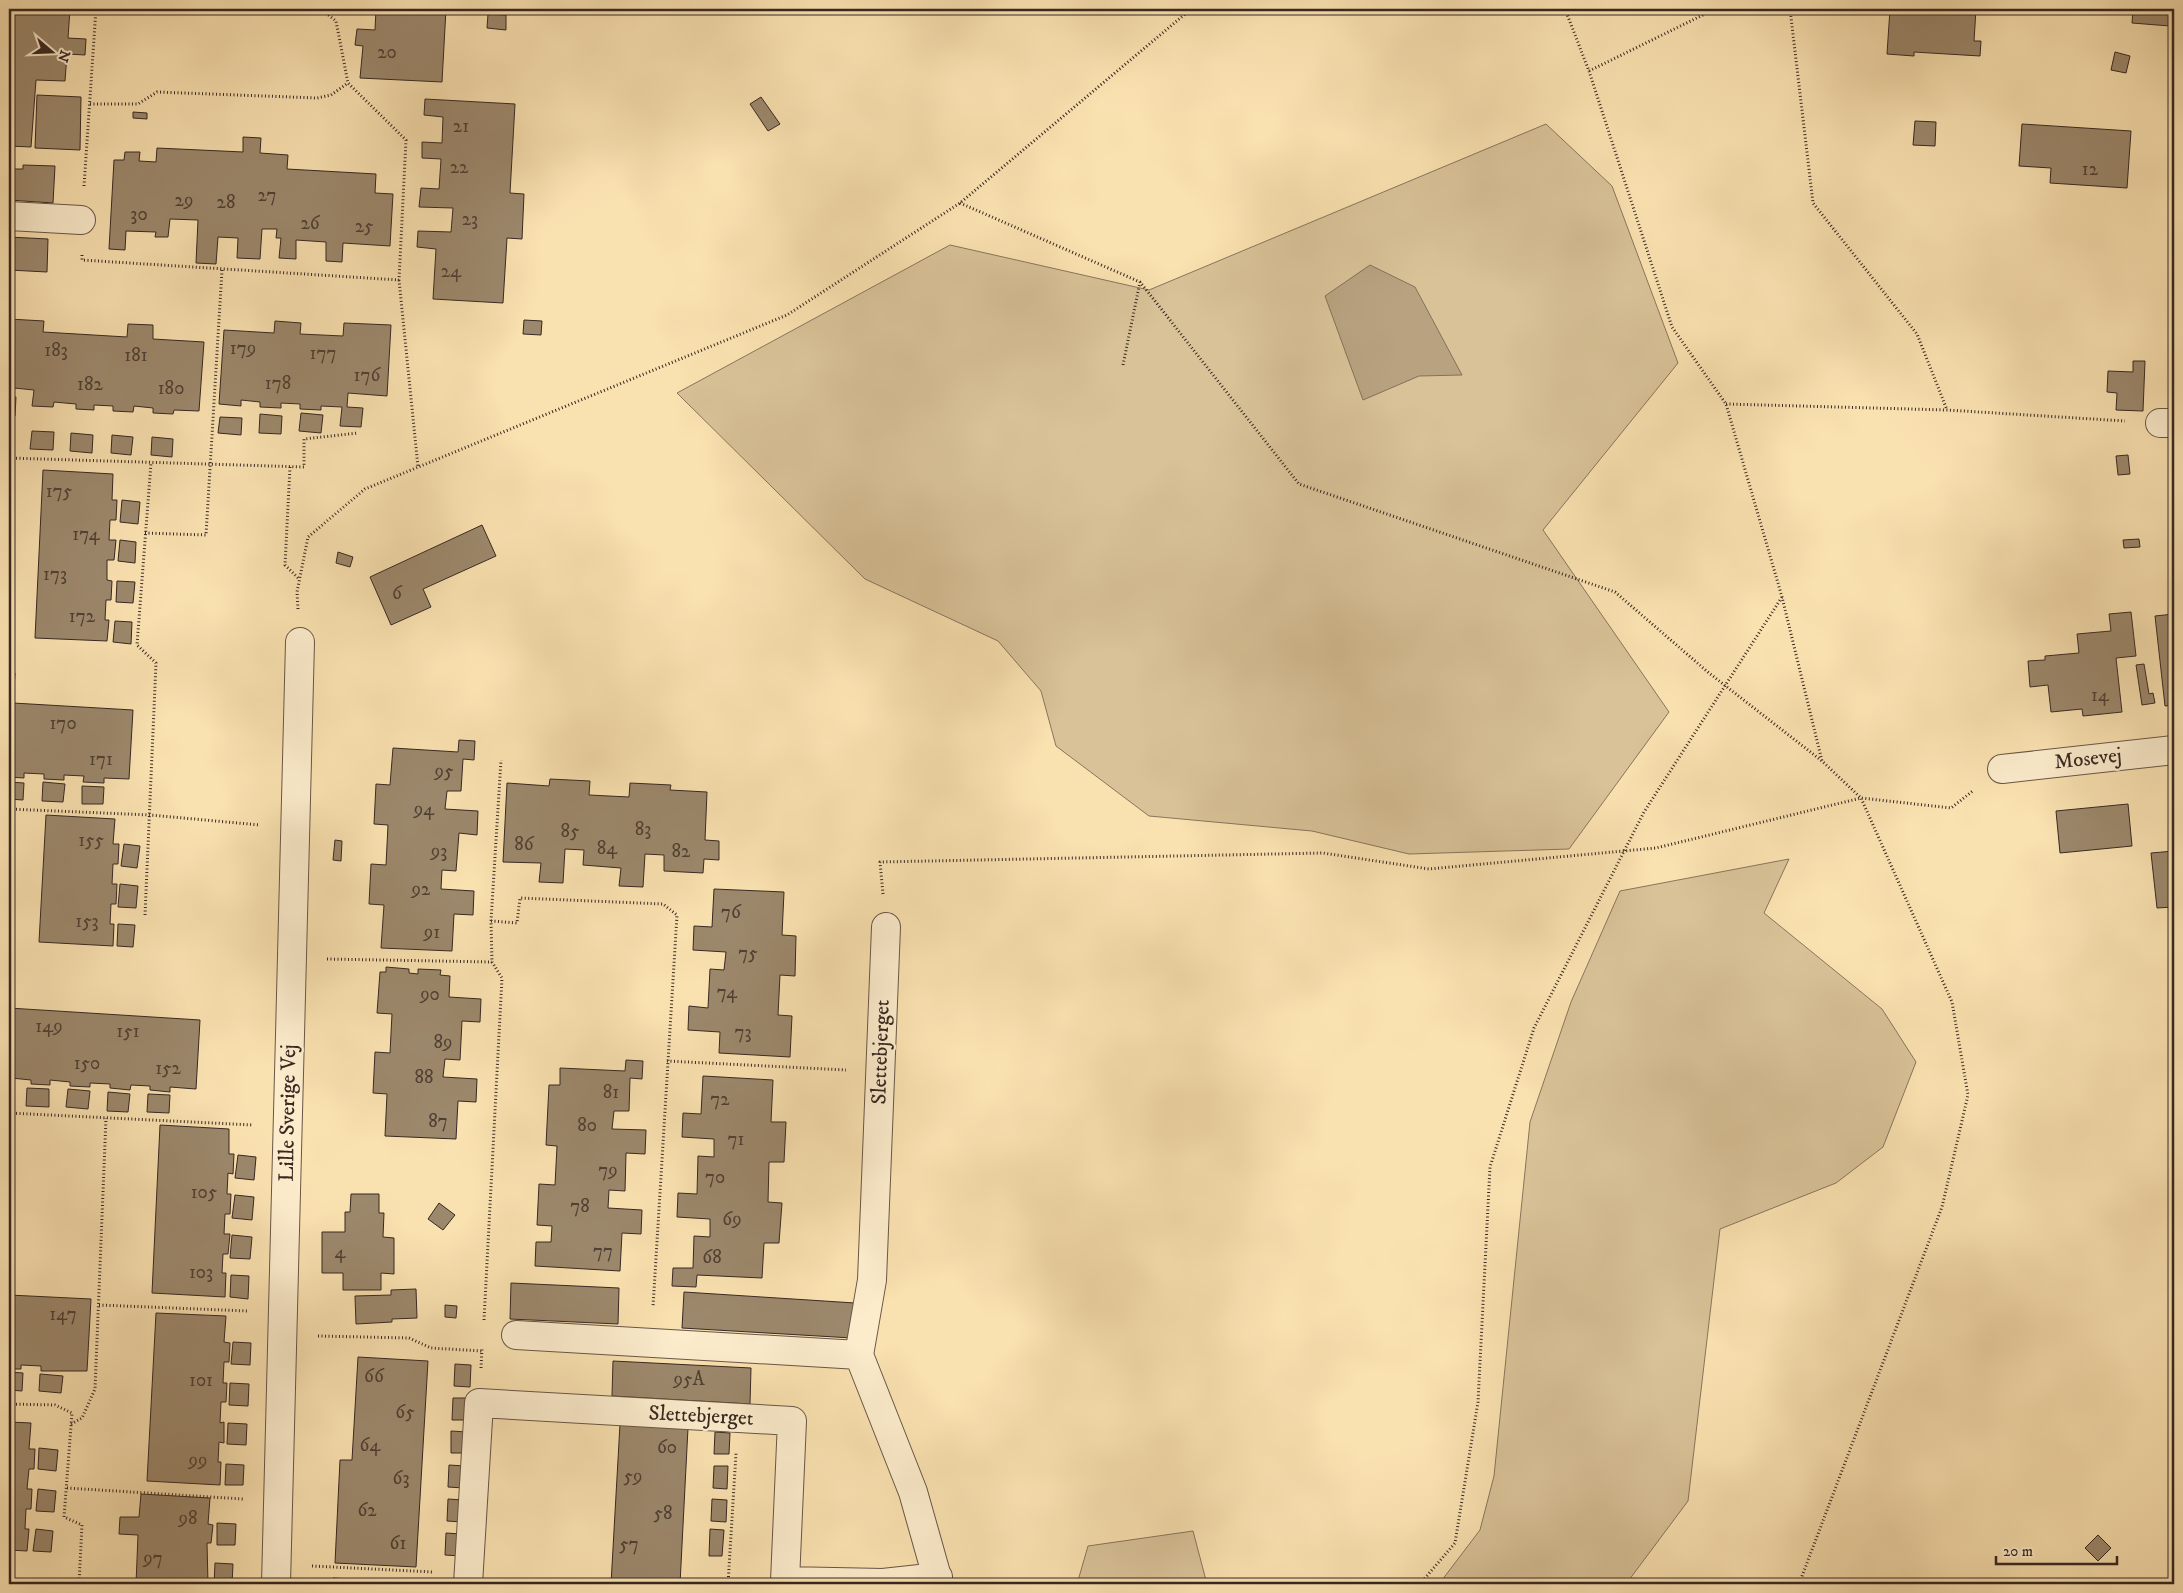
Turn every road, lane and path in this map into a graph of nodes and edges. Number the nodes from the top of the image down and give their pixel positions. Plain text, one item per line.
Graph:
1 (96, 9) edge
2 (321, 9) edge
3 (1191, 9) edge
4 (1565, 9) edge
5 (1715, 9) edge
6 (1790, 9) edge
7 (1590, 71) junction
8 (348, 83) junction
9 (90, 104) junction
10 (960, 203) junction
11 (9, 216) edge
12 (81, 220) junction
13 (222, 270) junction
14 (399, 280) junction
15 (1140, 282) junction
16 (1123, 365) dead end
17 (1726, 404) junction
18 (1947, 410) junction
19 (2167, 423) edge
20 (358, 432) dead end
21 (9, 458) edge
22 (151, 464) junction
23 (210, 466) junction
24 (290, 467) junction
25 (418, 467) junction
26 (144, 533) junction
27 (299, 579) junction
28 (1782, 597) junction
29 (300, 642) joint
30 (1726, 684) junction
31 (2174, 750) edge
32 (501, 760) dead end
33 (1822, 761) junction
34 (2002, 769) joint
35 (1861, 798) junction
36 (9, 809) edge
37 (150, 815) junction
38 (296, 828) junction
39 (1623, 851) junction
40 (880, 862) dead end
41 (145, 916) dead end
42 (491, 921) junction
43 (886, 927) dead end
44 (292, 958) junction
45 (492, 962) junction
46 (667, 1061) junction
47 (880, 1072) junction
48 (9, 1113) edge
49 (106, 1118) junction
50 (255, 1125) dead end
51 (98, 1305) junction
52 (255, 1311) dead end
53 (484, 1322) dead end
54 (282, 1335) junction
55 (516, 1335) dead end
56 (482, 1342) dead end
57 (650, 1343) junction
58 (482, 1351) junction
59 (859, 1355) junction
60 (479, 1403) junction
61 (9, 1404) edge
62 (738, 1418) junction
63 (71, 1424) junction
64 (66, 1488) junction
65 (244, 1490) dead end
66 (244, 1500) junction
67 (278, 1501) junction
68 (243, 1509) dead end
69 (276, 1574) edge
70 (468, 1579) edge
71 (939, 1581) edge
72 (79, 1584) edge
73 (728, 1584) edge
74 (1420, 1584) edge
75 (1800, 1584) edge

1 - 9 path
2 - 8 path
3 - 10 path
4 - 7 path
5 - 7 path
6 - 18 path
7 - 17 path
8 - 9 path
8 - 14 path
9 - 12 path
10 - 15 path
10 - 25 path
11 - 12 street
12 - 13 path
13 - 14 path
13 - 23 path
14 - 25 path
15 - 16 path
15 - 30 path
17 - 18 path
17 - 28 path
18 - 19 path
20 - 24 path
21 - 22 path
22 - 23 path
22 - 26 path
23 - 24 path
23 - 26 path
24 - 27 path
25 - 27 path
26 - 37 path
27 - 29 path
28 - 30 path
28 - 33 path
29 - 38 street, Lille Sverige Vej
30 - 33 path
30 - 39 path
31 - 34 street, Mosevej
32 - 42 path
33 - 35 path
34 - 35 path
35 - 39 path
35 - 75 path
36 - 37 path
37 - 38 path
37 - 41 path
38 - 44 street, Lille Sverige Vej
39 - 40 path
39 - 74 path
42 - 45 path
42 - 46 path
43 - 47 street, Slettebjerget
44 - 45 path
44 - 54 street, Lille Sverige Vej
45 - 53 path
46 - 47 path
46 - 57 path
47 - 59 street, Slettebjerget
48 - 49 path
49 - 50 path
49 - 51 path
51 - 52 path
51 - 63 path
54 - 58 path
54 - 67 street, Lille Sverige Vej
55 - 57 street
56 - 58 path
57 - 59 street
58 - 60 path
59 - 71 street, Slettebjerget
60 - 62 street, Slettebjerget
60 - 70 street
61 - 63 path
62 - 71 street, Slettebjerget
62 - 73 path
63 - 64 path
64 - 66 path
64 - 72 path
65 - 66 path
66 - 67 path
66 - 68 path
67 - 69 street, Lille Sverige Vej
69 - 70 path

